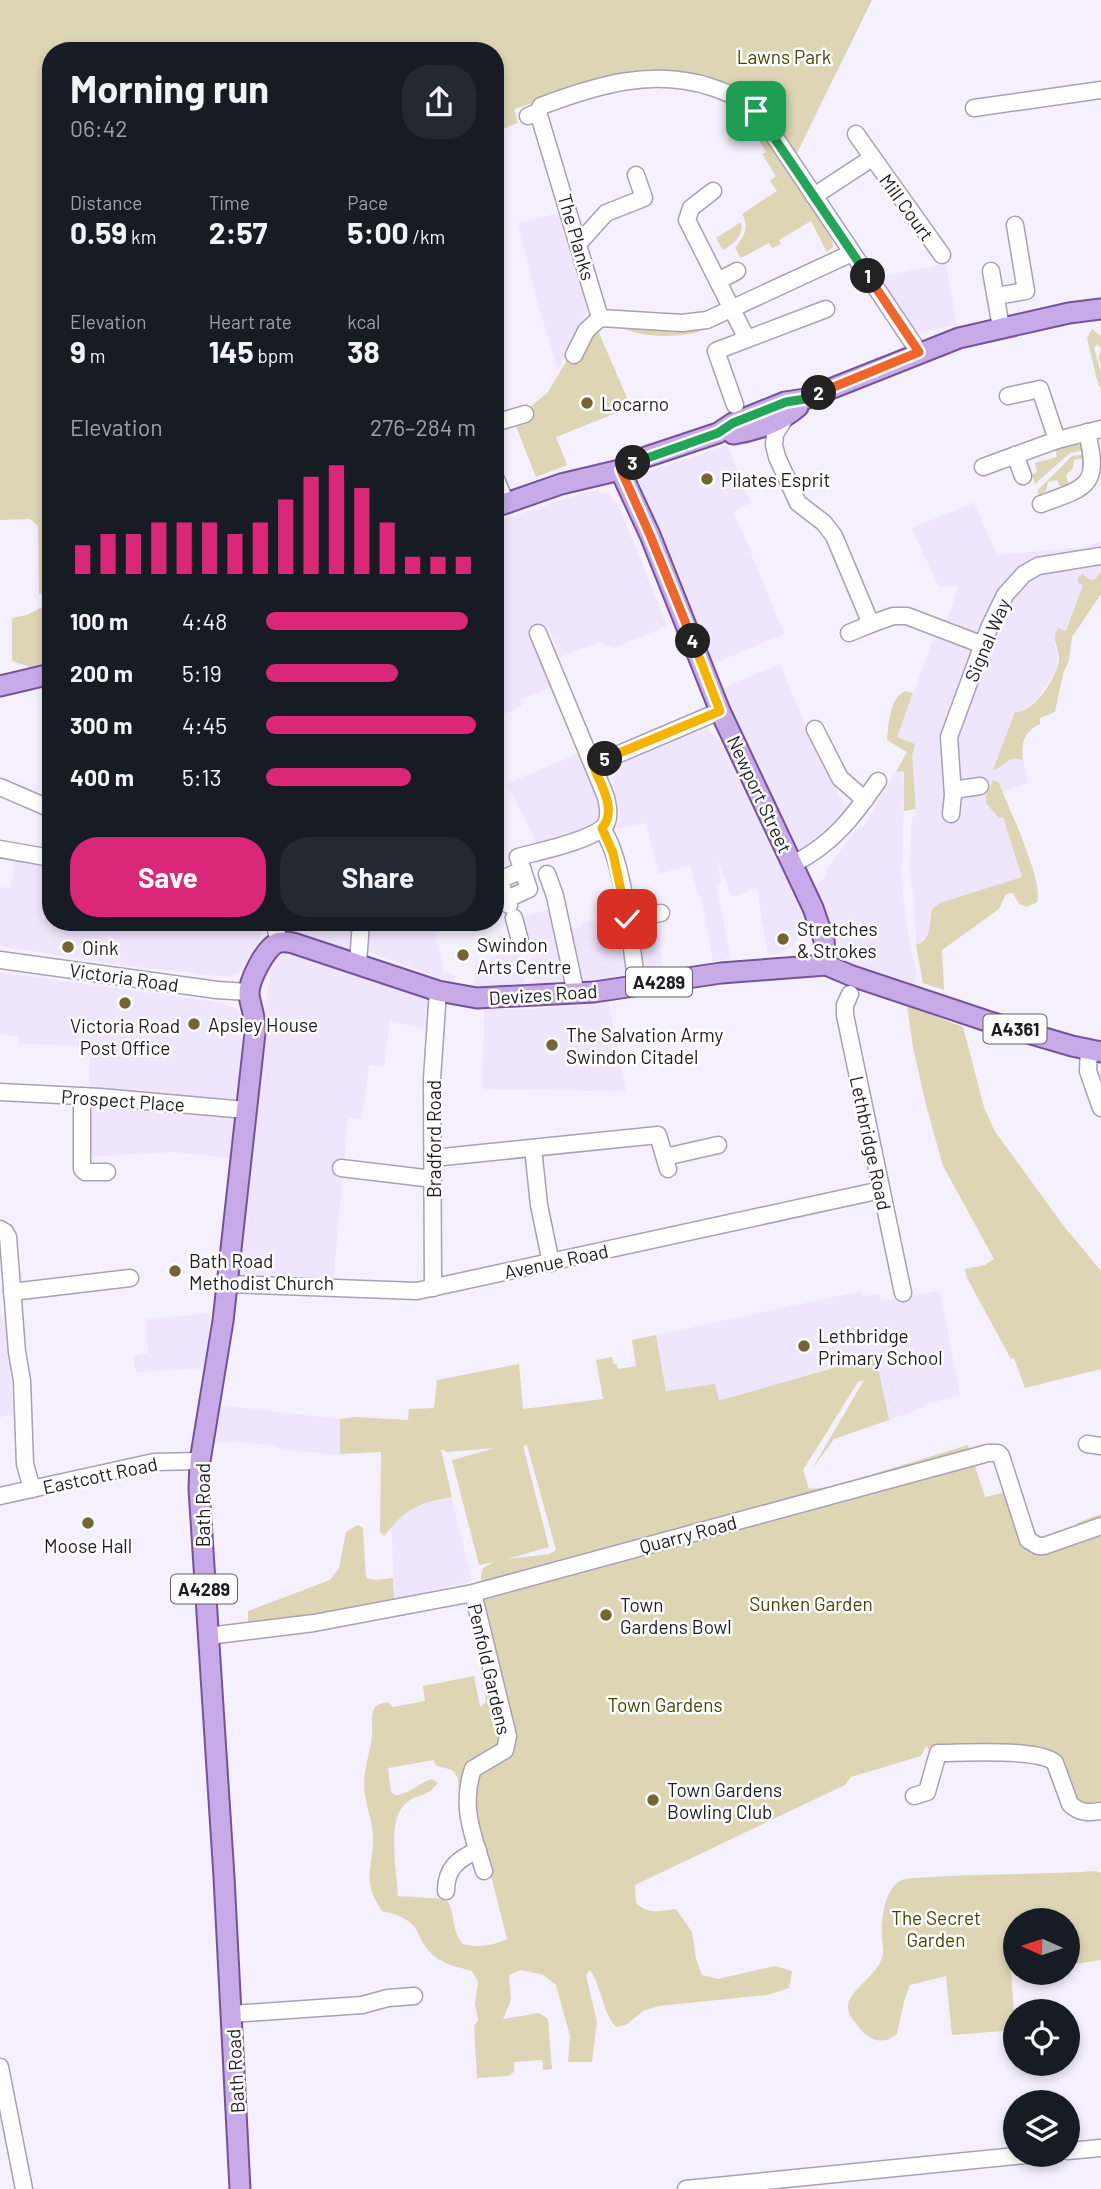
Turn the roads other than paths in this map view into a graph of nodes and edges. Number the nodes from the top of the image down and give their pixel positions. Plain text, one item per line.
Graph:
1 (1101, 90) edge
2 (974, 108) dead end
3 (856, 135) dead end
4 (872, 158) junction
5 (636, 175) dead end
6 (714, 192) dead end
7 (814, 196) junction
8 (1015, 225) dead end
9 (579, 243) junction
10 (852, 253) junction
11 (942, 255) dead end
12 (737, 271) dead end
13 (1023, 271) junction
14 (718, 281) junction
15 (996, 296) junction
16 (734, 309) junction
17 (826, 309) dead end
18 (1101, 309) edge
19 (1079, 312) junction
20 (600, 318) junction
21 (1101, 321) edge
22 (1001, 327) junction
23 (747, 339) junction
24 (919, 352) junction
25 (574, 355) dead end
26 (1008, 396) dead end
27 (805, 399) junction
28 (735, 405) dead end
29 (525, 414) dead end
30 (788, 415) junction
31 (504, 421) edge
32 (1094, 431) edge
33 (718, 433) junction
34 (1057, 440) junction
35 (1016, 455) junction
36 (983, 467) dead end
37 (621, 470) junction
38 (1023, 476) dead end
39 (504, 504) edge
40 (1041, 504) dead end
41 (1101, 556) edge
42 (871, 624) junction
43 (538, 633) dead end
44 (849, 633) dead end
45 (983, 645) junction
46 (42, 676) edge
47 (0, 686) edge
48 (720, 711) junction
49 (815, 729) dead end
50 (593, 765) junction
51 (878, 781) dead end
52 (980, 786) dead end
53 (0, 787) edge
54 (953, 790) junction
55 (865, 800) junction
56 (42, 805) edge
57 (951, 814) dead end
58 (602, 828) junction
59 (0, 849) edge
60 (42, 856) edge
61 (793, 864) junction
62 (547, 874) dead end
63 (504, 878) edge
64 (504, 892) edge
65 (626, 913) junction
66 (661, 913) dead end
67 (276, 931) edge
68 (360, 931) edge
69 (520, 941) dead end
70 (279, 942) junction
71 (0, 960) edge
72 (358, 963) junction
73 (826, 965) junction
74 (637, 986) junction
75 (438, 991) junction
76 (248, 992) junction
77 (576, 994) junction
78 (850, 994) dead end
79 (1095, 1051) edge
80 (0, 1092) edge
81 (82, 1096) junction
82 (1101, 1108) edge
83 (246, 1110) junction
84 (718, 1145) dead end
85 (533, 1148) junction
86 (433, 1158) junction
87 (341, 1168) dead end
88 (107, 1172) dead end
89 (433, 1179) junction
90 (881, 1190) junction
91 (0, 1229) edge
92 (551, 1263) junction
93 (130, 1278) dead end
94 (228, 1284) junction
95 (433, 1288) junction
96 (12, 1292) junction
97 (903, 1293) dead end
98 (200, 1461) junction
99 (32, 1489) junction
100 (0, 1496) edge
101 (1101, 1526) edge
102 (472, 1592) junction
103 (208, 1636) junction
104 (914, 1796) dead end
105 (1101, 1811) edge
106 (478, 1850) junction
107 (484, 1871) dead end
108 (446, 1891) dead end
109 (414, 1996) dead end
110 (232, 2014) junction
111 (0, 2067) edge
112 (1101, 2148) edge
113 (1080, 2150) edge
114 (1003, 2159) edge
115 (848, 2181) edge
116 (24, 2189) edge
117 (240, 2189) edge
118 (687, 2189) edge

1 - 2 street
3 - 4 street, Mill Court
4 - 7 street, Mill Court
4 - 11 street, Mill Court
5 - 9 street
6 - 14 street
7 - 9 street, The Planks
7 - 10 street
8 - 13 street
9 - 20 street, The Planks
10 - 16 street
10 - 24 street
12 - 14 street
13 - 15 street
13 - 15 street
14 - 16 street
15 - 22 street
16 - 20 street
16 - 23 street
17 - 23 street
18 - 19 main road
19 - 21 main road
19 - 22 main road
20 - 25 street
22 - 24 main road
23 - 28 street
24 - 27 main road
26 - 34 street
27 - 30 main road
27 - 33 main road
29 - 31 street
30 - 33 main road
30 - 42 street
32 - 34 street
32 - 40 street
33 - 37 main road
34 - 35 street
35 - 36 street
35 - 38 street
37 - 39 main road
37 - 48 main road, Newport Street
41 - 45 street, Signal Way
42 - 44 street
42 - 45 street
43 - 50 street
45 - 54 street, Signal Way
46 - 47 main road
48 - 50 street
48 - 61 main road, Newport Street
49 - 55 street
50 - 58 street
51 - 55 street
52 - 54 street
53 - 56 street
54 - 57 street, Signal Way
55 - 61 street
58 - 63 street
58 - 65 street
59 - 60 street
61 - 73 main road, Newport Street
62 - 77 street
64 - 69 street
65 - 66 street
65 - 74 street
67 - 70 street
68 - 72 street
70 - 72 main road, Devizes Road / A4289
70 - 76 main road
71 - 76 street, Victoria Road
72 - 75 main road, Devizes Road / A4289
73 - 74 main road, Devizes Road / A4289
73 - 79 main road, Devizes Road / A4361
74 - 77 main road, Devizes Road / A4289
75 - 77 main road, Devizes Road / A4289
75 - 86 street, Bradford Road
76 - 83 main road, Bath Road / A4289
78 - 90 street, Lethbridge Road
79 - 82 street
80 - 81 street, Prospect Place
81 - 83 street, Prospect Place
81 - 88 street
83 - 94 main road, Bath Road / A4289
84 - 85 street
85 - 86 street
85 - 92 street
86 - 89 street, Bradford Road
87 - 89 street
89 - 95 street, Bradford Road
90 - 92 street, Avenue Road
90 - 97 street, Lethbridge Road
91 - 96 street
92 - 95 street, Avenue Road
93 - 96 street
94 - 95 street, Avenue Road
94 - 98 main road, Bath Road / A4289
96 - 99 street
98 - 99 street, Eastcott Road
98 - 103 main road, Bath Road / A4289
99 - 100 street, Eastcott Road
101 - 102 street, Quarry Road
102 - 103 street, Quarry Road
102 - 106 street, Penfold Gardens
103 - 110 main road, Bath Road / A4289
104 - 105 street
106 - 107 street, Penfold Gardens
106 - 108 street
109 - 110 street
110 - 117 main road, Bath Road / A4289
111 - 116 street
112 - 113 street
114 - 115 street
115 - 118 street

